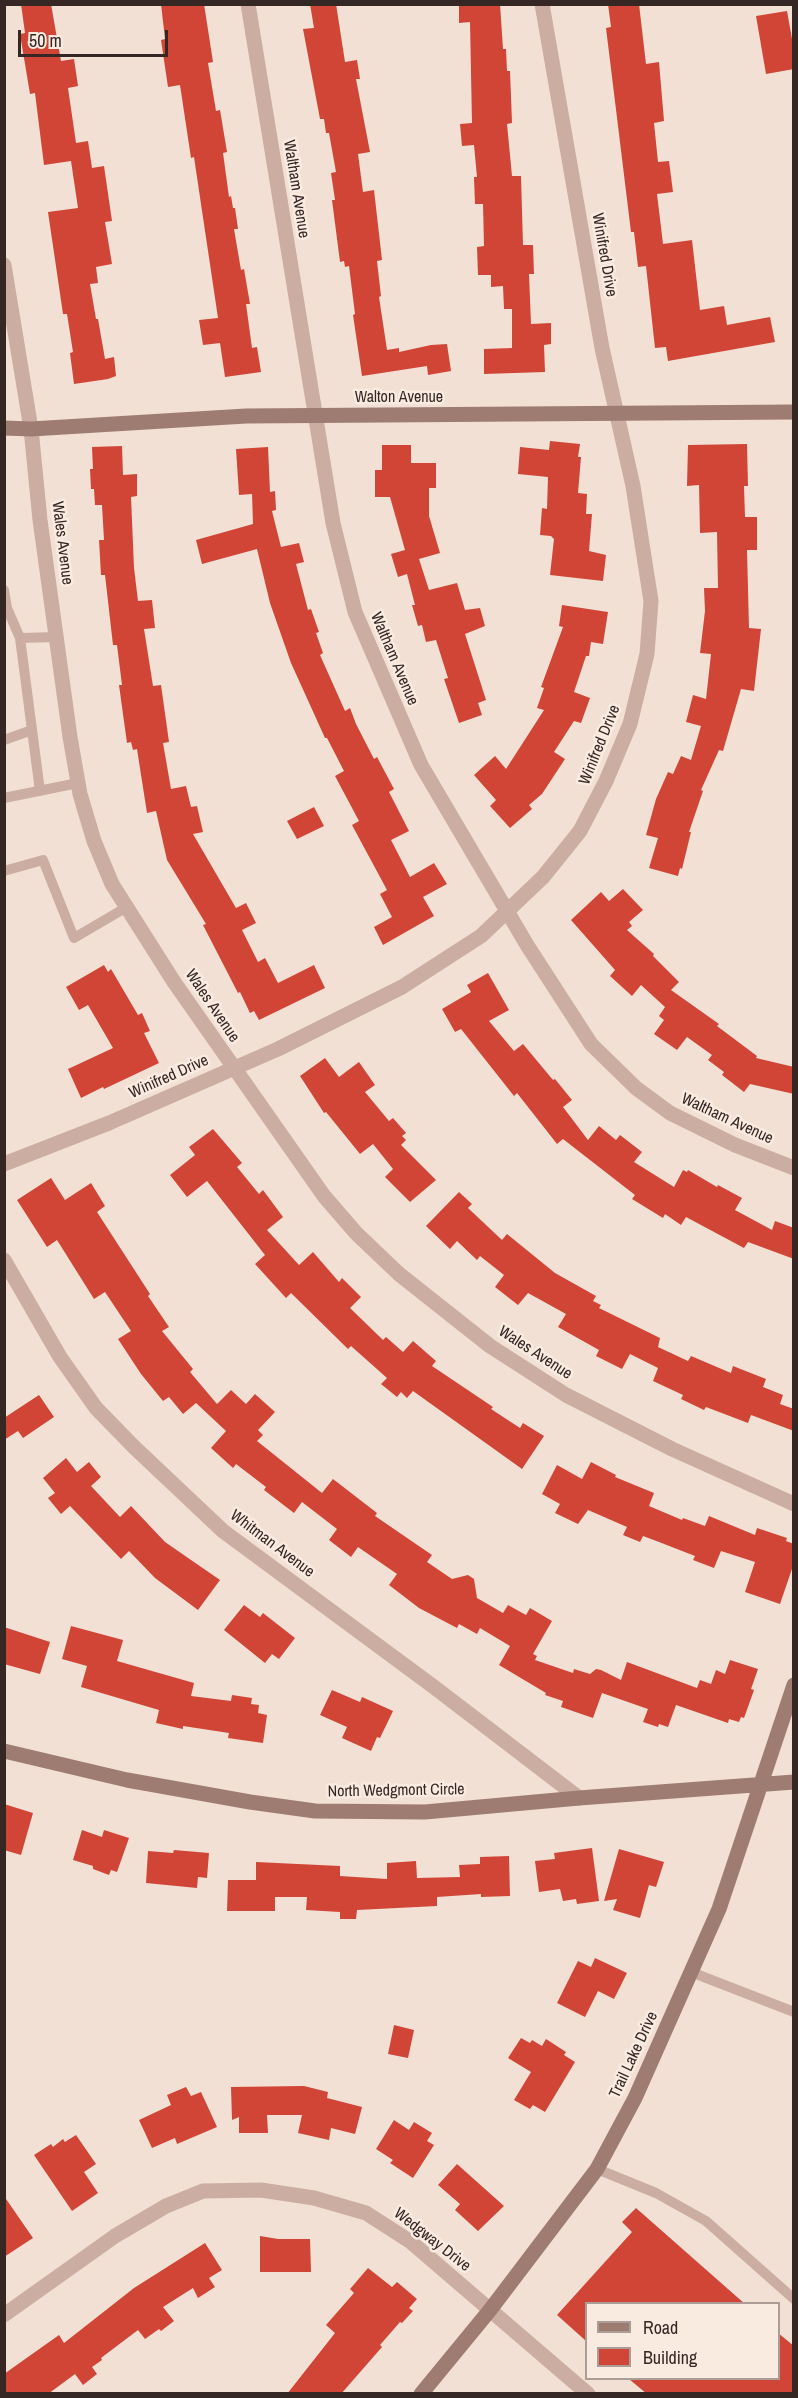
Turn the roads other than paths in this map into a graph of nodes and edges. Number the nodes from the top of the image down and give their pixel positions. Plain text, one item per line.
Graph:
1 (248, 4) edge
2 (542, 4) edge
3 (4, 265) edge
4 (794, 412) edge
5 (617, 414) junction
6 (315, 416) junction
7 (4, 428) edge
8 (31, 429) junction
9 (4, 590) edge
10 (6, 608) edge
11 (56, 637) junction
12 (20, 638) junction
13 (32, 730) junction
14 (4, 740) edge
15 (78, 783) junction
16 (40, 791) junction
17 (4, 798) edge
18 (4, 871) edge
19 (127, 907) junction
20 (507, 912) junction
21 (233, 1068) junction
22 (4, 1164) edge
23 (794, 1168) edge
24 (4, 1260) edge
25 (794, 1504) edge
26 (794, 1685) edge
27 (4, 1751) edge
28 (794, 1782) edge
29 (760, 1785) junction
30 (579, 1798) junction
31 (691, 1972) junction
32 (794, 2012) edge
33 (597, 2169) junction
34 (794, 2299) edge
35 (490, 2310) junction
36 (4, 2315) edge
37 (421, 2394) edge
38 (588, 2394) edge

1 - 6 street, Waltham Avenue
2 - 5 street, Winifred Drive
3 - 8 street, Wales Avenue
4 - 5 street, Walton Avenue
5 - 6 street, Walton Avenue
5 - 20 street, Winifred Drive
6 - 8 street, Walton Avenue
6 - 20 street, Waltham Avenue
7 - 8 street, Walton Avenue
8 - 11 street, Wales Avenue
9 - 10 lane
10 - 12 lane
11 - 12 lane
11 - 15 street, Wales Avenue
12 - 13 lane
13 - 14 lane
13 - 16 lane
15 - 16 lane
15 - 19 street, Wales Avenue
16 - 17 lane
18 - 19 lane
19 - 21 street, Wales Avenue
20 - 21 street, Winifred Drive
20 - 23 street, Waltham Avenue
21 - 22 street, Winifred Drive
21 - 25 street, Wales Avenue
24 - 30 street, Whitman Avenue
26 - 29 street, Trail Lake Drive
27 - 30 street, North Wedgmont Circle
28 - 29 street, North Wedgmont Circle
29 - 30 street, North Wedgmont Circle
29 - 31 street, Trail Lake Drive
31 - 32 lane
31 - 33 street, Trail Lake Drive
33 - 34 lane
33 - 35 street, Trail Lake Drive
35 - 36 street, Wedgway Drive
35 - 37 street, Trail Lake Drive
35 - 38 street, Wedgway Drive

